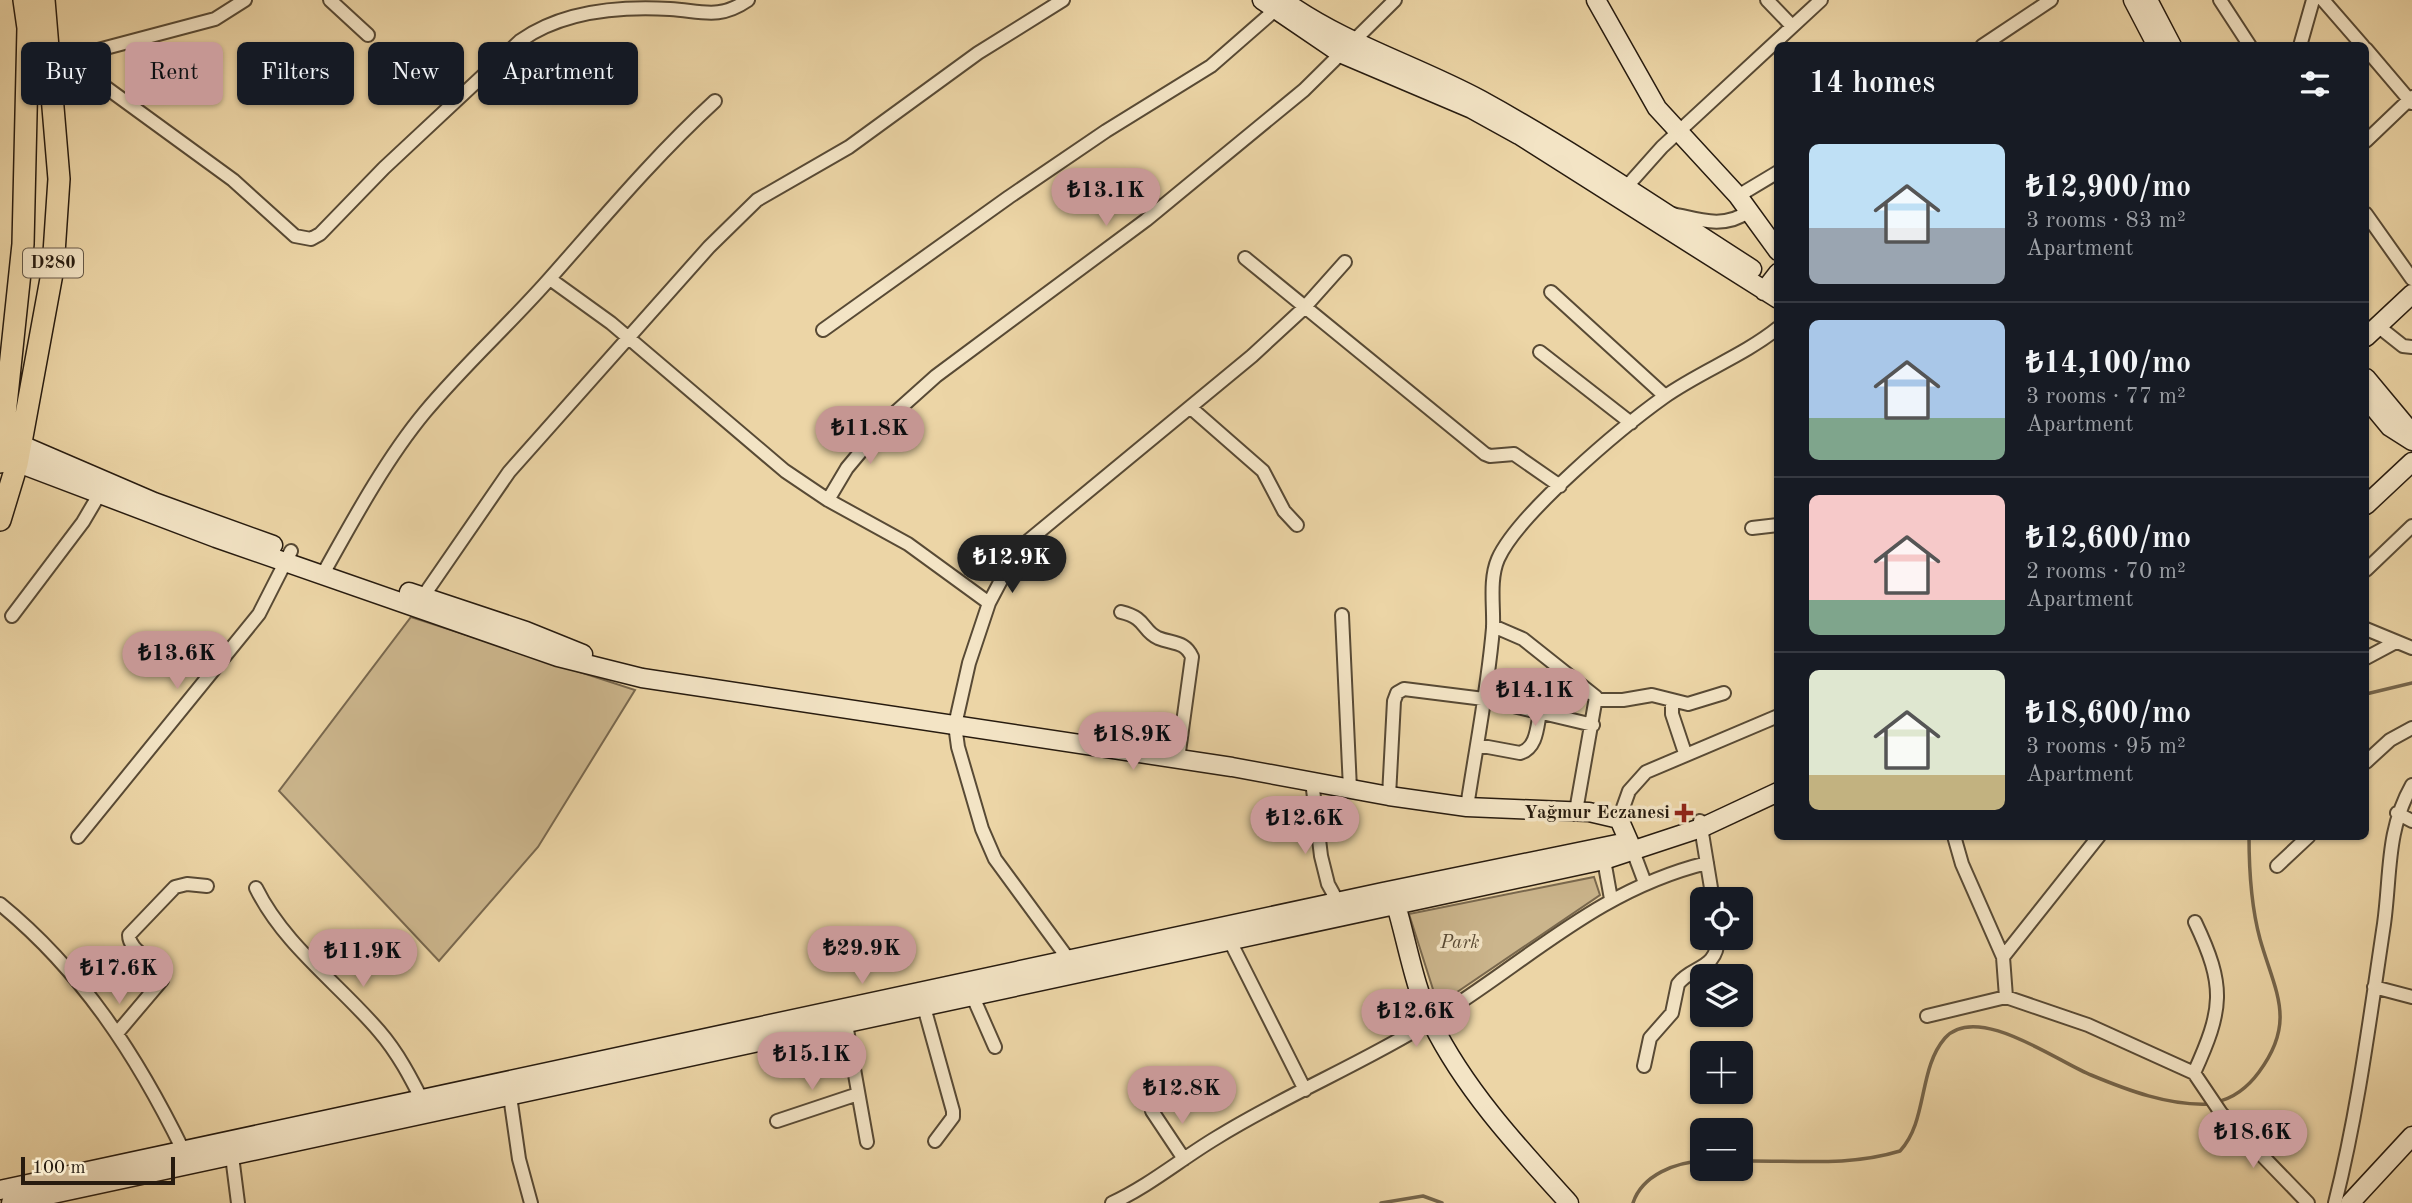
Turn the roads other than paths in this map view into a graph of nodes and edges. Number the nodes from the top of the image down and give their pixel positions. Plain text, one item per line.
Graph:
1 (24, 0) edge
2 (44, 0) edge
3 (245, 0) edge
4 (330, 0) edge
5 (748, 0) edge
6 (1063, 0) edge
7 (1395, 0) edge
8 (1596, 0) edge
9 (1767, 0) edge
10 (1821, 0) edge
11 (2051, 0) edge
12 (2133, 0) edge
13 (2148, 0) edge
14 (2220, 0) edge
15 (2313, 0) edge
16 (2323, 0) edge
17 (1276, 3) edge
18 (1792, 26) junction
19 (368, 35) dead end
20 (54, 42) edge
21 (1775, 42) edge
22 (1988, 42) edge
23 (2155, 42) edge
24 (2170, 42) edge
25 (2247, 42) edge
26 (2301, 42) edge
27 (2360, 42) edge
28 (1774, 43) edge
29 (111, 47) edge
30 (1345, 47) junction
31 (2369, 53) edge
32 (111, 97) edge
33 (2411, 100) edge
34 (715, 102) dead end
35 (59, 105) edge
36 (1676, 133) junction
37 (2369, 138) edge
38 (1774, 174) edge
39 (1621, 193) junction
40 (1738, 196) junction
41 (1749, 211) junction
42 (1662, 212) junction
43 (2369, 218) edge
44 (1774, 245) edge
45 (1245, 258) dead end
46 (1345, 262) dead end
47 (550, 279) junction
48 (2412, 279) edge
49 (1774, 286) edge
50 (1552, 292) dead end
51 (2412, 295) edge
52 (1304, 308) junction
53 (822, 330) dead end
54 (1774, 331) edge
55 (2372, 332) edge
56 (628, 338) junction
57 (2412, 347) edge
58 (1540, 352) dead end
59 (2369, 382) edge
60 (1665, 396) junction
61 (2369, 402) edge
62 (1191, 408) junction
63 (1631, 423) junction
64 (2412, 440) edge
65 (6, 451) edge
66 (2412, 462) edge
67 (1560, 486) junction
68 (103, 488) junction
69 (828, 500) junction
70 (2369, 502) edge
71 (0, 520) edge
72 (1297, 524) dead end
73 (1774, 525) edge
74 (2412, 526) edge
75 (1752, 527) dead end
76 (289, 556) junction
77 (2369, 567) edge
78 (326, 569) junction
79 (419, 602) junction
80 (989, 603) junction
81 (1121, 612) dead end
82 (1342, 615) dead end
83 (12, 616) dead end
84 (1493, 626) junction
85 (2369, 630) edge
86 (2396, 642) junction
87 (2412, 648) edge
88 (2369, 656) edge
89 (1724, 693) dead end
90 (1484, 699) junction
91 (1597, 700) junction
92 (1672, 702) junction
93 (1540, 712) junction
94 (1774, 718) edge
95 (955, 725) junction
96 (1593, 725) junction
97 (2412, 728) edge
98 (2406, 737) edge
99 (1477, 745) junction
100 (1685, 753) junction
101 (1178, 759) junction
102 (2369, 760) edge
103 (1312, 781) junction
104 (2412, 785) edge
105 (1350, 789) junction
106 (1774, 794) edge
107 (1389, 796) junction
108 (1467, 807) junction
109 (1576, 811) junction
110 (2397, 813) junction
111 (1619, 819) junction
112 (2412, 821) edge
113 (1701, 825) junction
114 (78, 837) dead end
115 (1955, 840) edge
116 (2096, 840) edge
117 (2305, 840) edge
118 (1632, 846) junction
119 (1604, 860) junction
120 (1707, 863) junction
121 (2277, 866) dead end
122 (1645, 883) junction
123 (207, 886) dead end
124 (1711, 887) edge
125 (256, 888) dead end
126 (1611, 899) junction
127 (0, 904) edge
128 (1396, 905) junction
129 (1342, 909) junction
130 (2195, 922) dead end
131 (1230, 942) junction
132 (1716, 950) edge
133 (2003, 957) junction
134 (1073, 967) junction
135 (2374, 986) junction
136 (973, 997) junction
137 (2006, 997) junction
138 (2412, 997) edge
139 (924, 1007) junction
140 (1927, 1016) dead end
141 (1431, 1021) junction
142 (846, 1024) junction
143 (118, 1032) junction
144 (995, 1047) dead end
145 (1644, 1066) dead end
146 (2194, 1073) junction
147 (1305, 1090) junction
148 (858, 1094) junction
149 (510, 1096) junction
150 (425, 1106) junction
151 (1152, 1111) dead end
152 (777, 1121) dead end
153 (2412, 1136) edge
154 (935, 1141) dead end
155 (867, 1142) dead end
156 (183, 1150) junction
157 (232, 1156) junction
158 (1184, 1159) junction
159 (0, 1190) edge
160 (61, 1191) edge
161 (11, 1203) edge
162 (238, 1203) edge
163 (531, 1203) edge
164 (1112, 1203) edge
165 (1569, 1203) edge
166 (2308, 1203) edge
167 (2335, 1203) edge
168 (2350, 1203) edge

1 - 65 highway, D280
2 - 20 highway, D280
3 - 29 street
4 - 19 street
5 - 32 street
6 - 56 street
7 - 30 street
8 - 36 main road
9 - 18 street
10 - 18 street
11 - 22 street
12 - 23 main road
13 - 24 main road
14 - 25 street
15 - 26 street
16 - 27 street
17 - 30 main road
17 - 53 street
18 - 21 street
28 - 36 street
30 - 39 main road
30 - 69 street
31 - 33 street
33 - 37 street
34 - 47 street
35 - 65 highway, D280
36 - 39 street
36 - 40 main road
38 - 40 street
39 - 42 main road
39 - 49 main road
40 - 41 main road
41 - 42 street
41 - 44 main road
42 - 49 main road
43 - 48 street
45 - 52 street
46 - 52 street
47 - 56 street
47 - 78 street
50 - 60 street
51 - 55 main road
52 - 62 street
52 - 67 street
54 - 60 street
55 - 57 street
56 - 69 street
56 - 79 street
58 - 63 street
59 - 64 main road
60 - 63 street
61 - 64 main road
62 - 72 street
62 - 80 street
63 - 67 street
65 - 68 main road
65 - 71 highway, D280
66 - 70 main road
67 - 84 street
68 - 76 main road
68 - 83 street
69 - 80 street
73 - 75 street
74 - 77 street
76 - 78 main road
76 - 114 street
78 - 79 main road
79 - 95 main road
80 - 95 street
81 - 101 street
82 - 105 street
84 - 90 street
84 - 91 street
85 - 86 street
86 - 87 street
86 - 88 street
89 - 92 street
90 - 93 street
90 - 99 street
90 - 107 street
91 - 92 street
91 - 96 street
92 - 100 street
93 - 96 street
93 - 99 street
94 - 100 street
95 - 101 main road
95 - 134 street
96 - 109 street
97 - 98 street
98 - 102 street
99 - 108 street
100 - 111 street
101 - 103 main road
103 - 105 main road
103 - 129 street
104 - 110 street
105 - 107 main road
106 - 113 main road
107 - 108 main road
108 - 109 main road
109 - 111 main road
110 - 112 street
110 - 135 street
111 - 118 main road
113 - 118 main road
113 - 120 street
115 - 133 street
116 - 133 street
117 - 121 street
118 - 119 main road
118 - 122 street
118 - 129 main road
119 - 126 street
119 - 128 main road
120 - 122 street
120 - 124 street
122 - 126 street
123 - 143 street
125 - 150 street
126 - 141 street
127 - 143 street
128 - 129 main road
128 - 141 main road
129 - 131 main road
129 - 134 main road
130 - 146 street
131 - 134 main road
131 - 147 street
132 - 145 street
133 - 137 street
134 - 136 main road
134 - 150 main road
135 - 138 street
135 - 167 street
136 - 139 main road
136 - 144 street
137 - 140 street
137 - 146 street
139 - 142 main road
139 - 154 street
141 - 147 street
141 - 165 main road
142 - 148 street
142 - 149 main road
143 - 156 street
146 - 166 street
147 - 158 street
148 - 152 street
148 - 155 street
149 - 150 main road
149 - 163 street
150 - 156 main road
150 - 157 main road
151 - 158 street
153 - 168 main road
156 - 160 main road
157 - 160 main road
157 - 162 street
158 - 164 street
159 - 160 main road
160 - 161 main road

